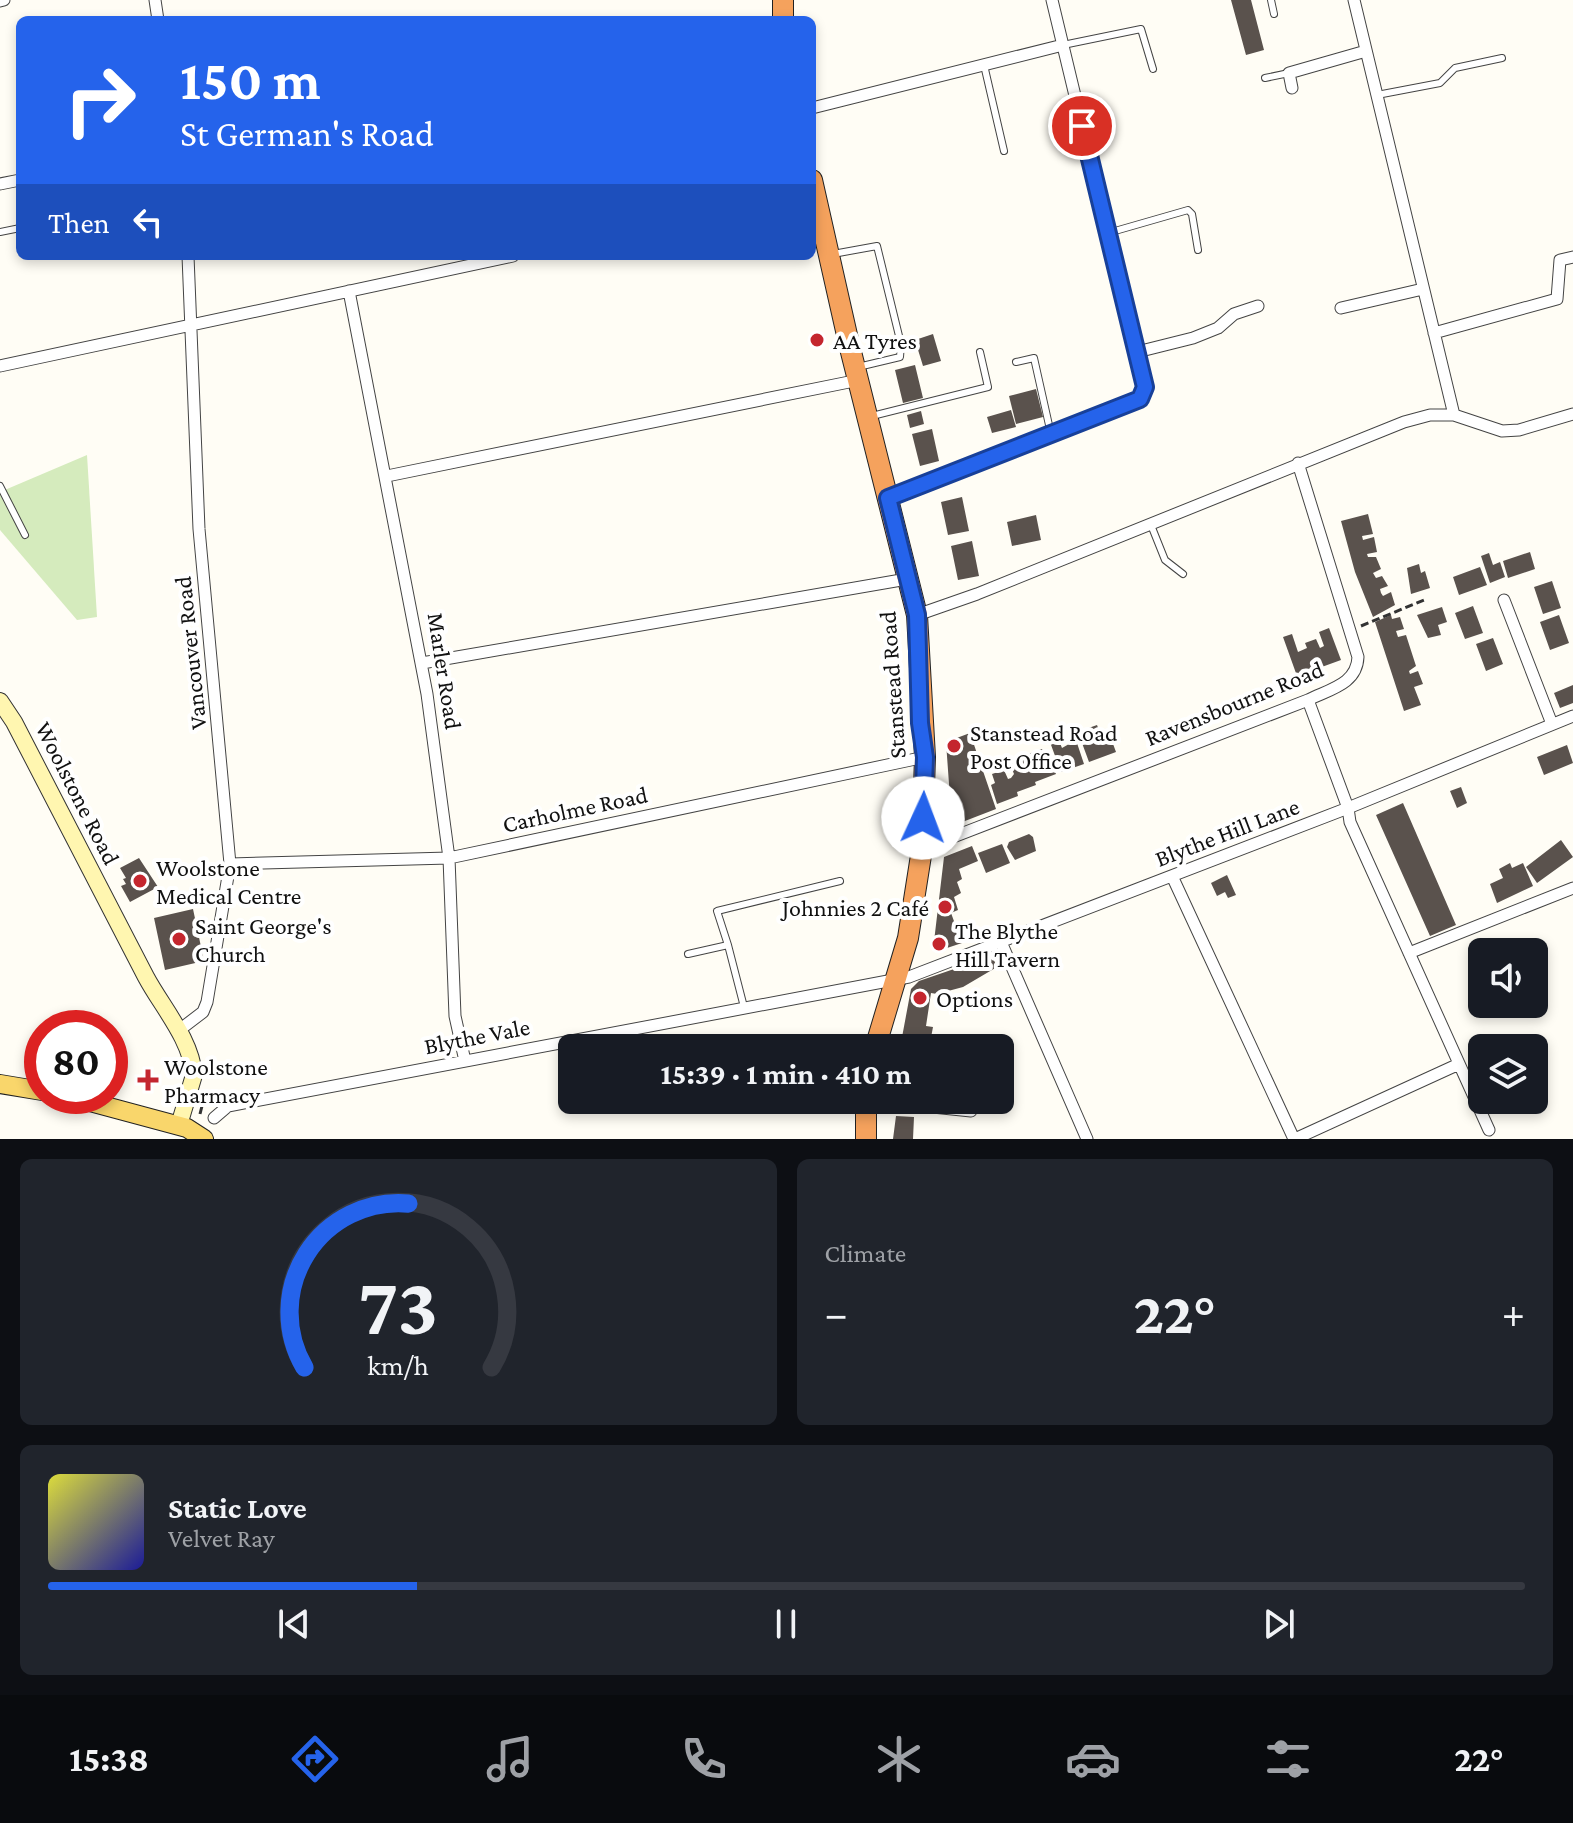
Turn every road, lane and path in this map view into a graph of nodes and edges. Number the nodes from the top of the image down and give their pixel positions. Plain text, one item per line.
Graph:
1 (1052, 0) edge
2 (1271, 0) edge
3 (1354, 0) edge
4 (1274, 14) dead end
5 (1063, 45) junction
6 (1366, 51) junction
7 (1502, 58) dead end
8 (984, 65) junction
9 (1153, 69) dead end
10 (1289, 73) junction
11 (1265, 78) dead end
12 (1292, 88) dead end
13 (1377, 95) junction
14 (816, 107) edge
15 (1004, 151) dead end
16 (816, 201) edge
17 (1108, 233) junction
18 (1198, 250) dead end
19 (829, 255) junction
20 (1573, 257) edge
21 (188, 260) edge
22 (494, 260) edge
23 (1423, 289) junction
24 (349, 291) junction
25 (1258, 306) dead end
26 (1341, 308) dead end
27 (192, 325) junction
28 (1434, 333) junction
29 (980, 352) dead end
30 (1137, 352) junction
31 (1016, 362) dead end
32 (0, 366) edge
33 (858, 374) junction
34 (1573, 414) edge
35 (1454, 415) junction
36 (868, 417) junction
37 (1051, 434) junction
38 (1298, 463) junction
39 (387, 476) junction
40 (0, 486) edge
41 (888, 498) junction
42 (1151, 525) junction
43 (25, 535) dead end
44 (1183, 574) dead end
45 (907, 579) junction
46 (1424, 600) dead end
47 (1504, 600) dead end
48 (917, 615) junction
49 (1350, 631) junction
50 (422, 663) junction
51 (1308, 700) junction
52 (0, 701) edge
53 (1573, 716) edge
54 (1552, 724) junction
55 (925, 757) junction
56 (1348, 808) junction
57 (922, 849) junction
58 (449, 858) junction
59 (230, 864) junction
60 (1172, 876) junction
61 (840, 881) dead end
62 (1573, 888) edge
63 (203, 897) dead end
64 (224, 899) junction
65 (1001, 942) junction
66 (728, 945) junction
67 (1409, 953) junction
68 (688, 954) dead end
69 (894, 981) junction
70 (744, 1007) junction
71 (178, 1031) junction
72 (879, 1034) edge
73 (465, 1061) junction
74 (1459, 1064) junction
75 (0, 1084) edge
76 (24, 1088) edge
77 (196, 1108) dead end
78 (128, 1112) edge
79 (210, 1114) joint
80 (866, 1114) edge
81 (179, 1125) junction
82 (1489, 1130) dead end
83 (204, 1139) edge
84 (866, 1139) edge
85 (1087, 1139) edge
86 (1295, 1139) edge

1 - 5 street
2 - 4 lane
3 - 6 street
5 - 8 street
5 - 9 lane
5 - 17 street
6 - 10 street
6 - 13 street
7 - 13 lane
8 - 14 street
8 - 15 lane
10 - 11 lane
10 - 12 street
13 - 23 street
16 - 19 highway, Stanstead Road
17 - 18 lane
17 - 30 street
19 - 33 highway, Stanstead Road
19 - 33 lane
20 - 28 street
21 - 27 street, Vancouver Road
22 - 24 street
23 - 26 street
23 - 28 street
24 - 27 street
24 - 39 street, Marler Road
25 - 30 street
27 - 32 street
27 - 59 street, Vancouver Road
28 - 35 street
29 - 36 lane
30 - 37 street
31 - 37 lane
33 - 36 highway, Stanstead Road
33 - 39 street
34 - 35 street
35 - 38 street
36 - 41 highway, Stanstead Road
37 - 41 street
38 - 42 street
38 - 49 street, Ravensbourne Road
39 - 50 street, Marler Road
40 - 43 lane
41 - 45 highway, Stanstead Road
42 - 44 lane
42 - 48 street
45 - 48 highway, Stanstead Road
45 - 50 street
46 - 49 path
47 - 54 street
48 - 55 highway, Stanstead Road
49 - 51 street, Ravensbourne Road
50 - 58 street, Marler Road
51 - 56 street
51 - 57 street, Ravensbourne Road
52 - 71 street, Woolstone Road
53 - 54 street, Blythe Hill Lane
54 - 56 street, Blythe Hill Lane
55 - 57 highway, Stanstead Road
55 - 58 street, Carholme Road
56 - 60 street, Blythe Hill Lane
56 - 67 street
57 - 69 highway, Stanstead Road
58 - 59 street, Carholme Road
58 - 73 street, Marler Road
59 - 64 street, Vancouver Road
60 - 65 street, Blythe Hill Lane
60 - 86 street
61 - 66 lane
62 - 67 street
63 - 64 lane
64 - 71 street, Vancouver Road
65 - 69 street, Blythe Hill Lane
65 - 85 street
66 - 68 lane
66 - 70 lane
67 - 74 street
69 - 70 street, Blythe Vale
69 - 72 highway, Stanstead Road
70 - 73 street, Blythe Vale
71 - 81 street, Woolstone Road
73 - 79 street, Blythe Vale
74 - 82 street
74 - 86 street
75 - 76 main road
77 - 79 path
78 - 81 main road
80 - 84 highway
81 - 83 main road

